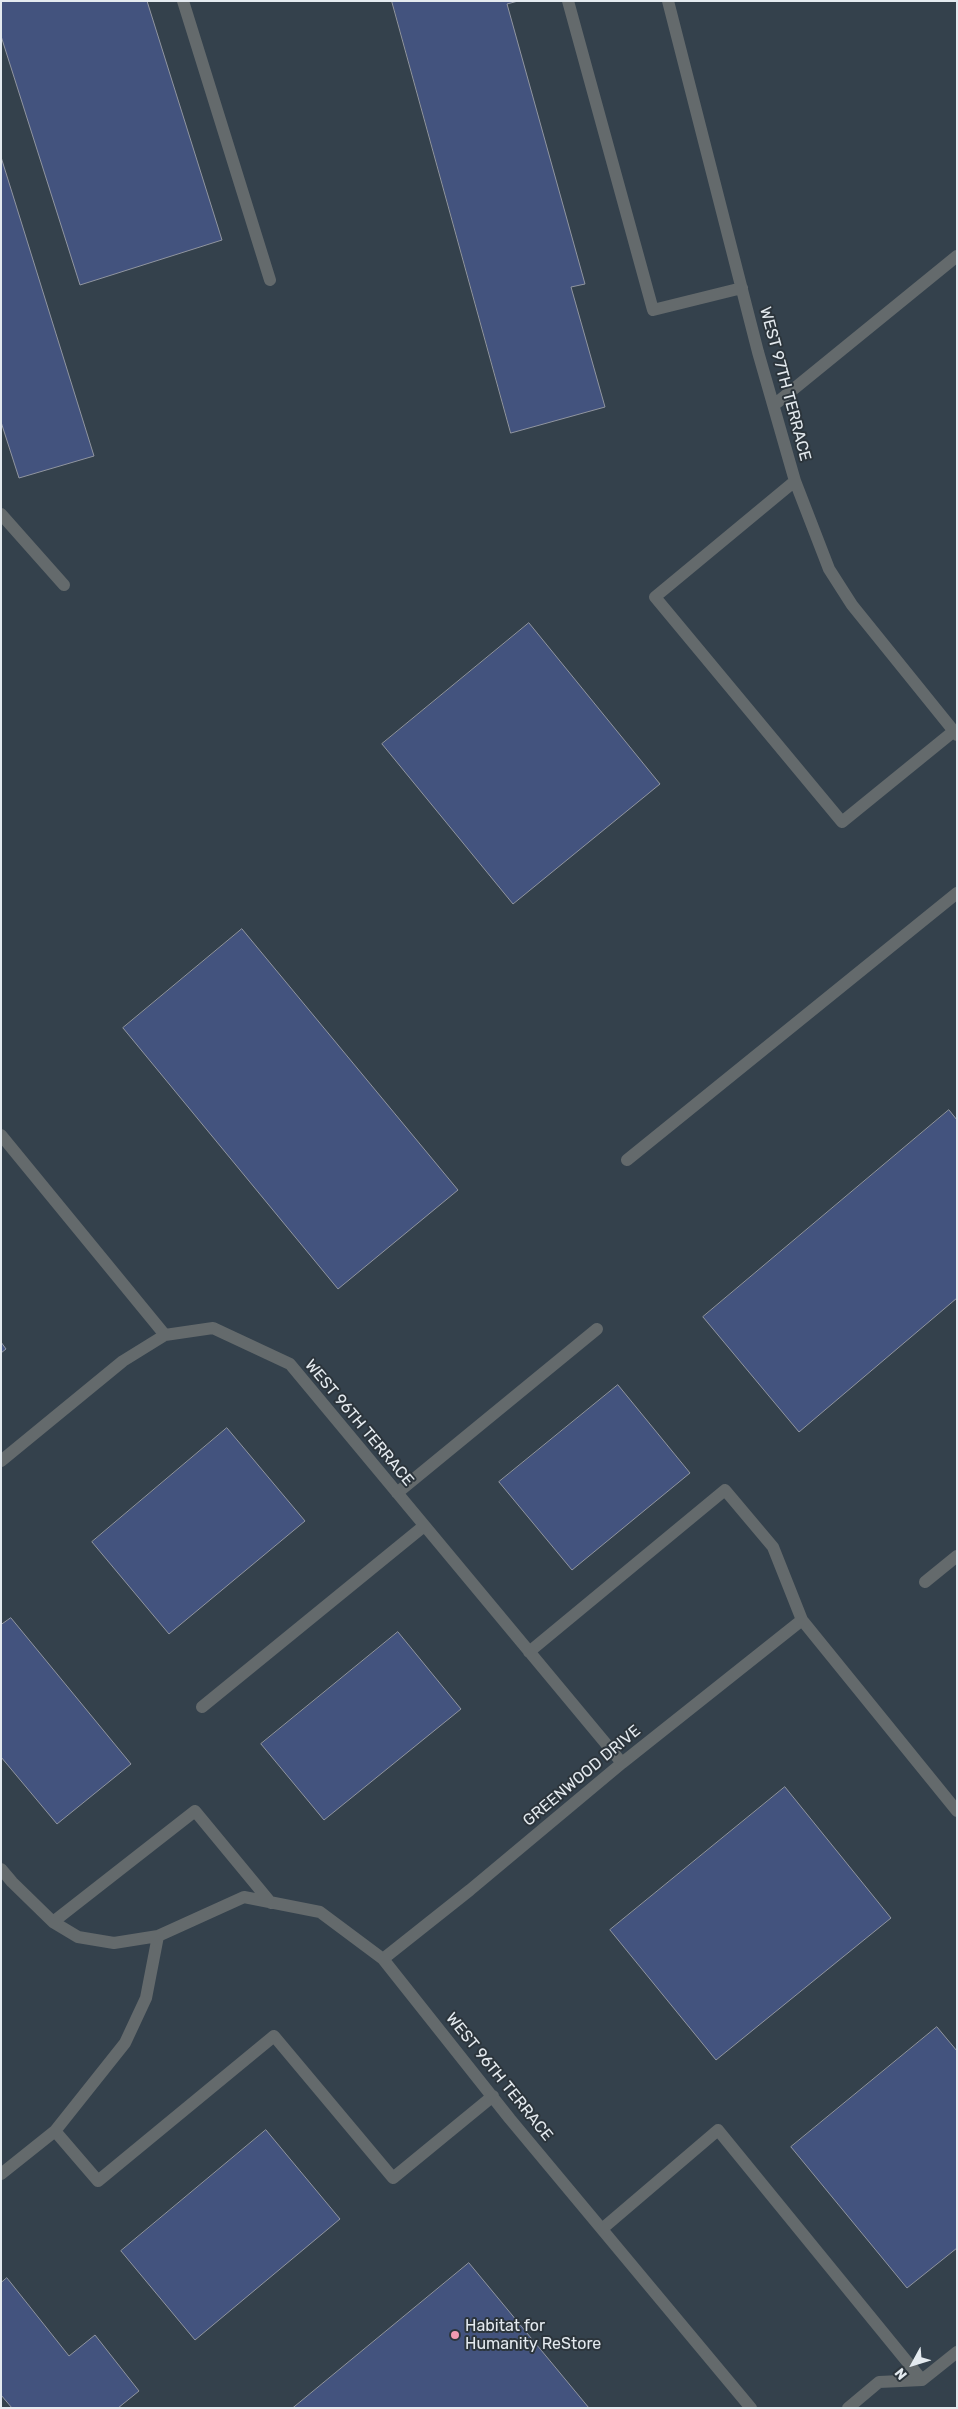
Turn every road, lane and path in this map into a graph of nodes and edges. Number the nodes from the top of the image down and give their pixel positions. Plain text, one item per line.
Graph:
1 (184, 1) edge
2 (568, 1) edge
3 (668, 1) edge
4 (957, 256) edge
5 (270, 280) dead end
6 (742, 288) junction
7 (774, 405) junction
8 (795, 481) junction
9 (1, 514) edge
10 (64, 585) dead end
11 (955, 733) edge
12 (957, 893) edge
13 (1, 1136) edge
14 (627, 1160) dead end
15 (597, 1329) dead end
16 (165, 1335) junction
17 (1, 1461) edge
18 (396, 1493) junction
19 (424, 1526) junction
20 (957, 1556) edge
21 (925, 1582) dead end
22 (802, 1620) junction
23 (529, 1652) junction
24 (202, 1706) dead end
25 (622, 1763) junction
26 (957, 1811) edge
27 (1, 1869) edge
28 (271, 1903) junction
29 (52, 1922) junction
30 (158, 1936) junction
31 (383, 1959) junction
32 (492, 2096) junction
33 (55, 2131) junction
34 (1, 2174) edge
35 (602, 2229) junction
36 (957, 2352) edge
37 (922, 2380) junction
38 (751, 2408) edge
39 (848, 2408) edge

1 - 5 street
2 - 6 street
3 - 6 street, WEST 97TH TERRACE
4 - 7 street
6 - 7 street, WEST 97TH TERRACE
7 - 8 street, WEST 97TH TERRACE
8 - 11 street, WEST 97TH TERRACE
8 - 11 street
9 - 10 street
12 - 14 street
13 - 16 street
15 - 18 street
16 - 17 street, WEST 96TH TERRACE
16 - 18 street, WEST 96TH TERRACE
18 - 19 street, WEST 96TH TERRACE
19 - 23 street, WEST 96TH TERRACE
19 - 24 street
20 - 21 street
22 - 23 street
22 - 25 street, GREENWOOD DRIVE
22 - 26 street
23 - 25 street, WEST 96TH TERRACE
25 - 31 street, GREENWOOD DRIVE
27 - 29 street, WEST 96TH TERRACE
28 - 29 street
28 - 30 street, WEST 96TH TERRACE
28 - 31 street, WEST 96TH TERRACE
29 - 30 street, WEST 96TH TERRACE
30 - 33 street
31 - 32 street, WEST 96TH TERRACE
32 - 33 street
32 - 35 street, WEST 96TH TERRACE
33 - 34 street
35 - 37 street
35 - 38 street, WEST 96TH TERRACE
36 - 37 street
37 - 39 street

